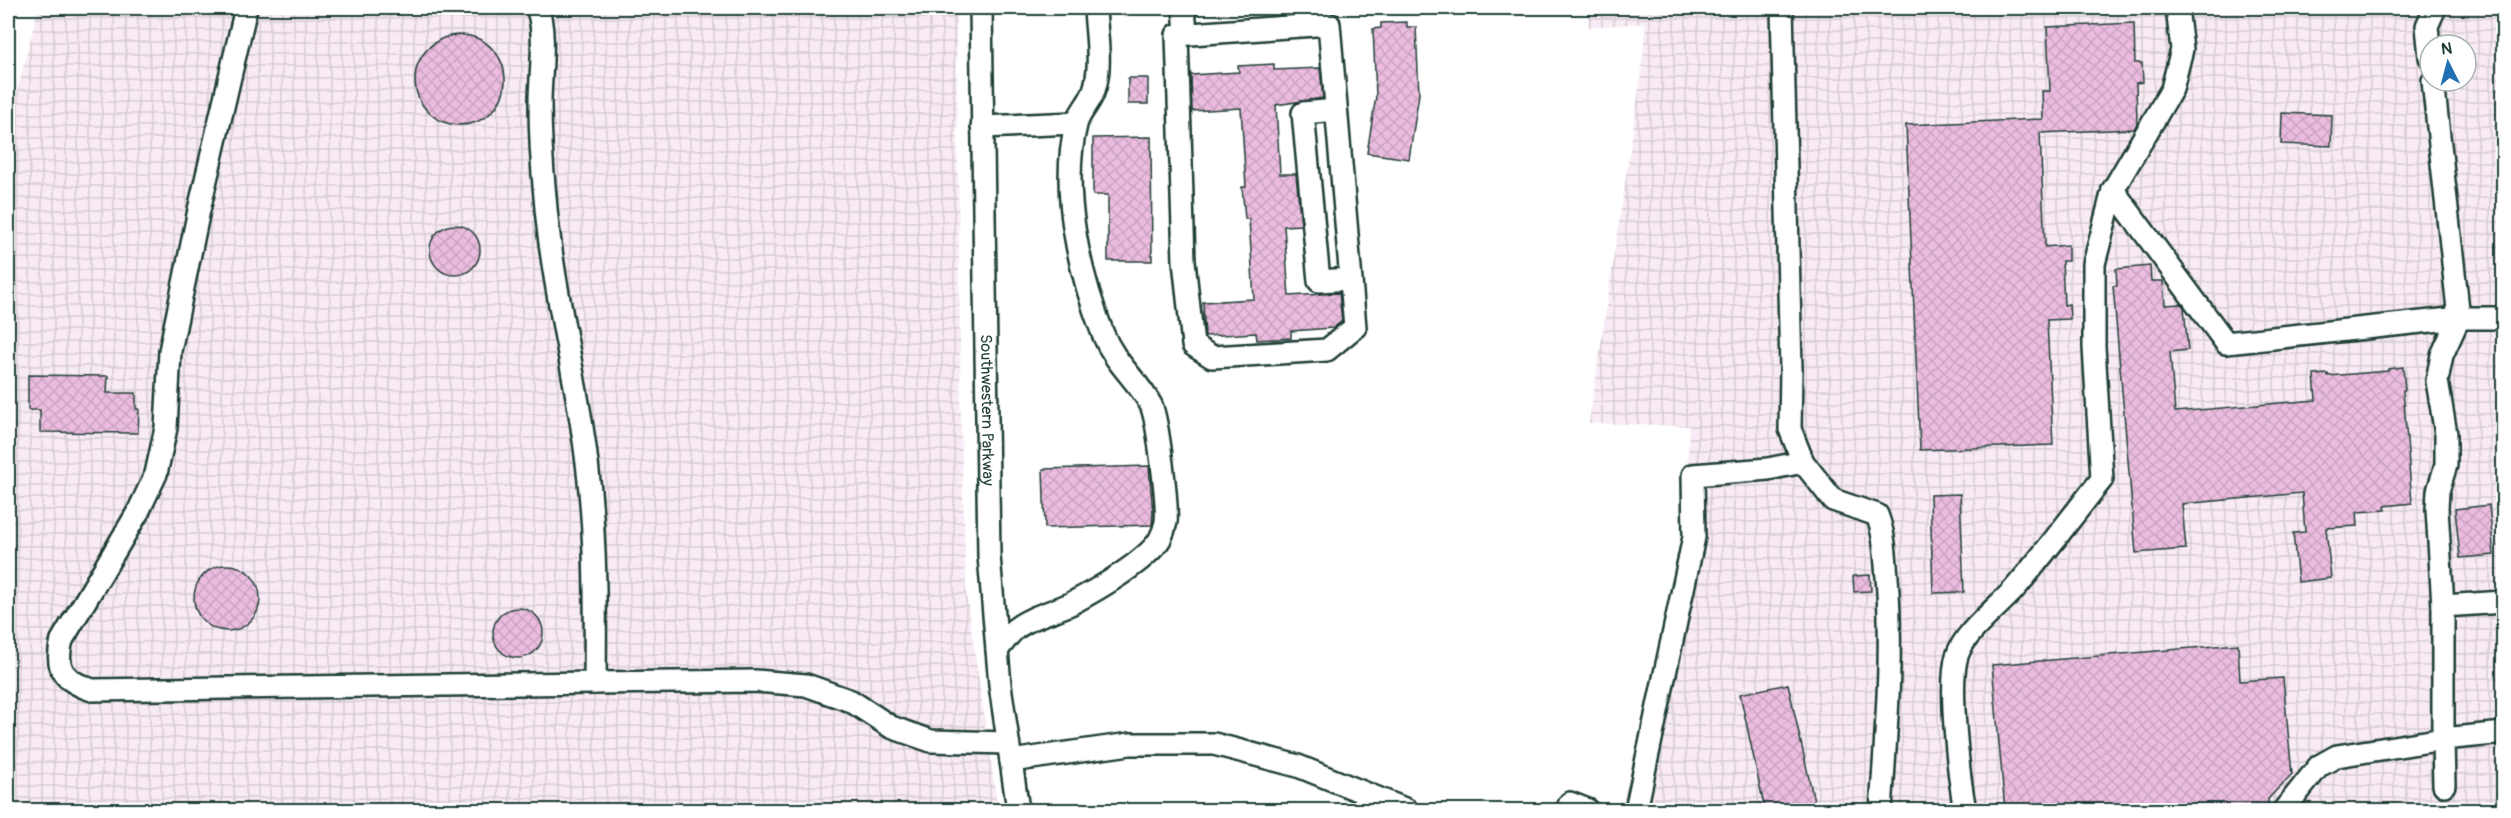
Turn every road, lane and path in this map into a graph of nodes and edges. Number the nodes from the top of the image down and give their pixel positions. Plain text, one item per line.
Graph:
1 (246, 8) edge
2 (537, 8) edge
3 (981, 8) edge
4 (1095, 8) edge
5 (1184, 8) edge
6 (1782, 8) edge
7 (2177, 8) edge
8 (2435, 8) edge
9 (1186, 33) junction
10 (2428, 33) edge
11 (2434, 93) edge
12 (1336, 110) junction
13 (1076, 123) junction
14 (982, 127) junction
15 (2113, 190) junction
16 (1350, 279) junction
17 (2459, 318) junction
18 (2504, 318) edge
19 (1803, 462) junction
20 (2504, 602) edge
21 (2443, 606) junction
22 (997, 650) junction
23 (595, 683) junction
24 (2504, 733) edge
25 (2443, 739) junction
26 (1009, 752) junction
27 (2444, 785) dead end
28 (1018, 810) edge
29 (1407, 810) edge
30 (1567, 810) edge
31 (1588, 810) edge
32 (1636, 810) edge
33 (1881, 810) edge
34 (1965, 810) edge
35 (2284, 810) edge

1 - 23 street
2 - 23 street
3 - 14 street, Southwestern Parkway
4 - 13 street
5 - 9 street
6 - 19 street
7 - 15 street
8 - 10 street
9 - 12 street
9 - 16 street
11 - 17 street
12 - 16 street
12 - 16 street
13 - 14 street
13 - 22 street
14 - 22 street, Southwestern Parkway
15 - 17 street
15 - 34 street
17 - 18 street
17 - 21 street
19 - 32 street
19 - 33 street
20 - 21 street
21 - 25 street
22 - 26 street, Southwestern Parkway
23 - 26 street
24 - 25 street
25 - 27 street
25 - 35 street
26 - 28 street, Southwestern Parkway
26 - 29 street
30 - 31 street

